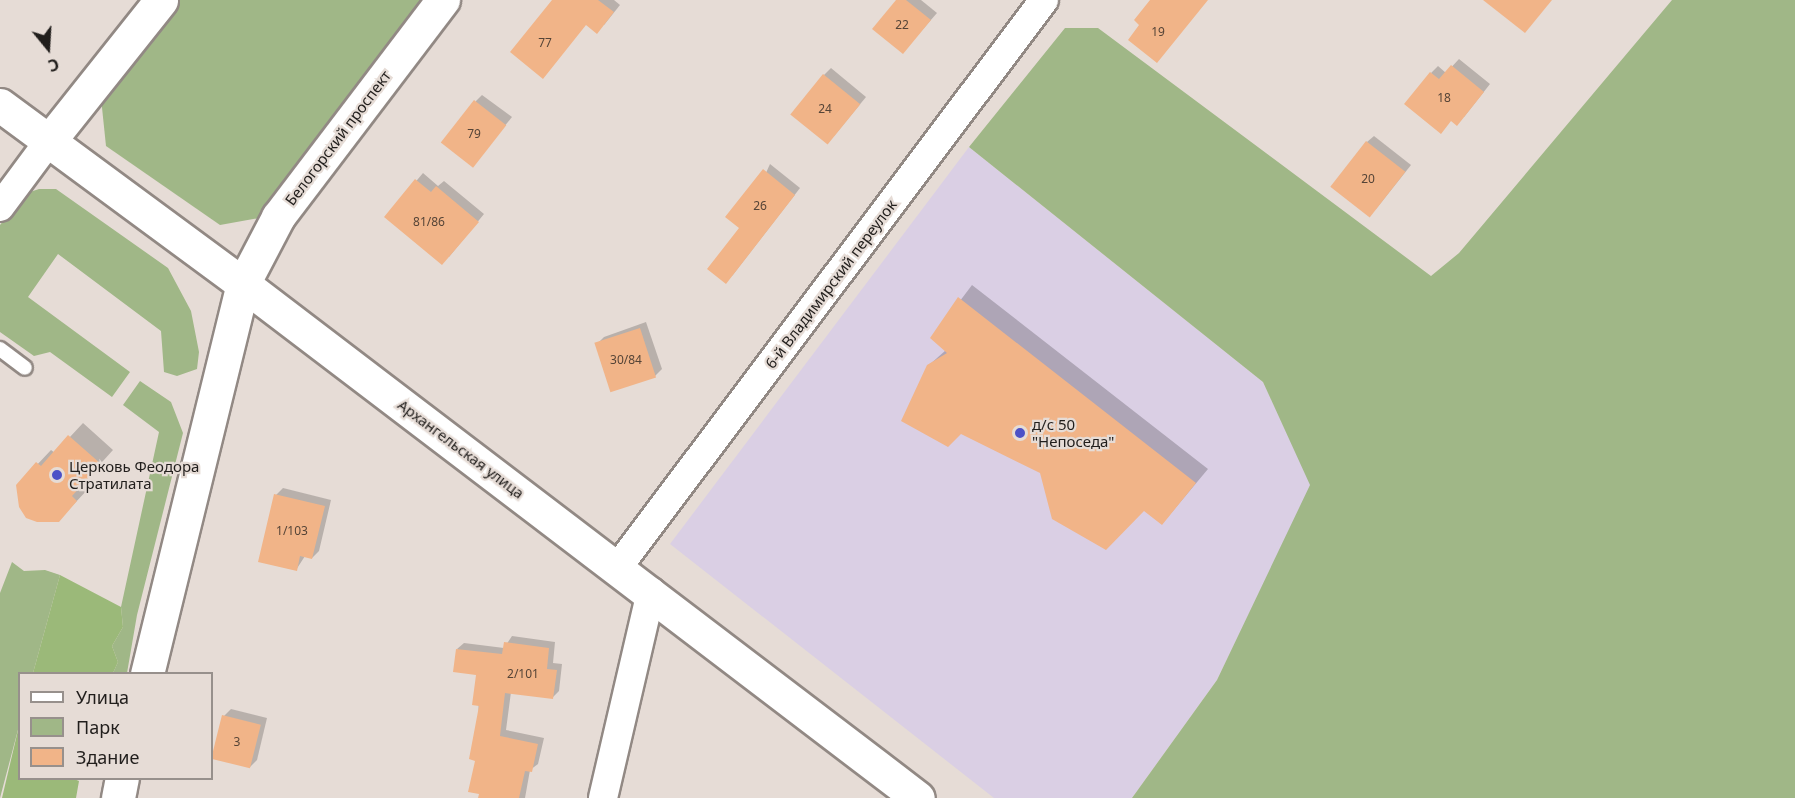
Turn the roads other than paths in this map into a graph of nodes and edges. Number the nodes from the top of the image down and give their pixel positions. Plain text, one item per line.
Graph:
1 (161, 0) edge
2 (443, 0) edge
3 (1044, 0) edge
4 (0, 105) edge
5 (49, 141) junction
6 (0, 207) edge
7 (243, 284) junction
8 (0, 349) edge
9 (25, 368) dead end
10 (618, 567) junction
11 (651, 591) junction
12 (147, 672) edge
13 (122, 780) edge
14 (117, 798) edge
15 (603, 798) edge
16 (918, 798) edge

1 - 5 street
2 - 7 street, Белогорский проспект
3 - 10 street, 6-й Владимирский переулок
4 - 5 street, Архангельская улица
5 - 6 street
5 - 7 street, Архангельская улица
7 - 10 street, Архангельская улица
7 - 12 street, Белогорский проспект
8 - 9 lane
10 - 11 street, Архангельская улица
11 - 15 street
11 - 16 street, Архангельская улица
13 - 14 street

